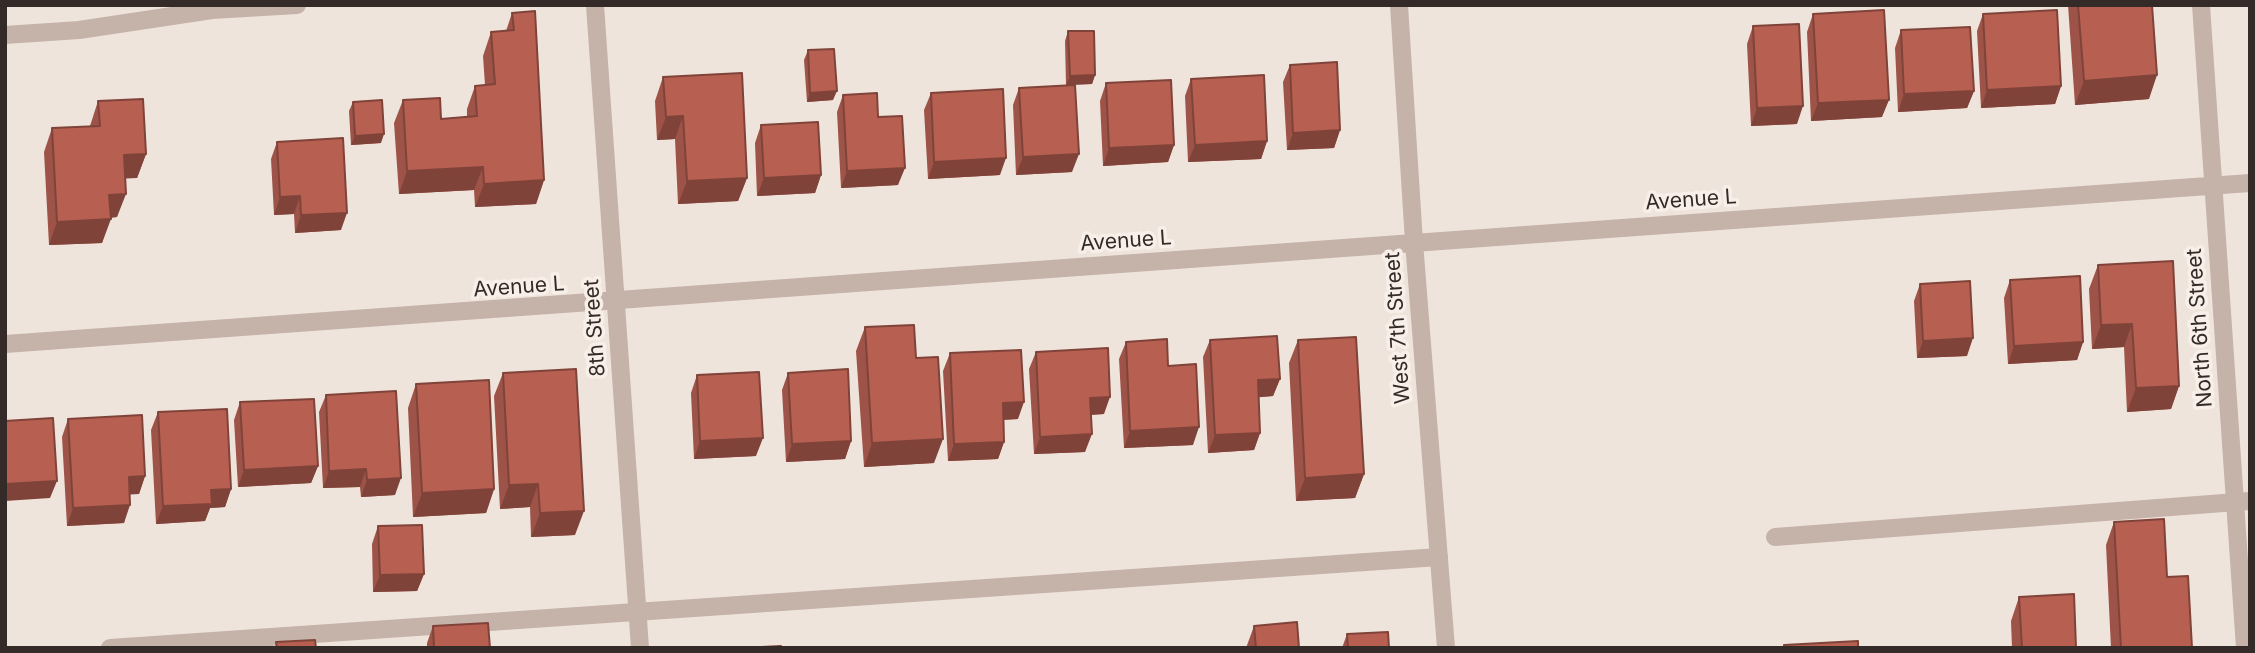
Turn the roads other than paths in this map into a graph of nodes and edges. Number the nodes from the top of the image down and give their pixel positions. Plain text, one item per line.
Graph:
1 (297, 5) edge
2 (595, 5) edge
3 (1399, 5) edge
4 (2201, 5) edge
5 (5, 35) edge
6 (2250, 183) edge
7 (2213, 186) junction
8 (1414, 242) junction
9 (617, 303) junction
10 (5, 344) edge
11 (2243, 502) edge
12 (1775, 537) dead end
13 (1439, 557) junction
14 (638, 612) junction
15 (110, 648) edge
16 (640, 648) edge
17 (1446, 648) edge
18 (2245, 648) edge

1 - 5 street
2 - 9 street, 8th Street
3 - 8 street, West 7th Street
4 - 7 street, North 6th Street
6 - 7 street, Avenue L
7 - 8 street, Avenue L
7 - 11 street, North 6th Street
8 - 9 street, Avenue L
8 - 13 street, West 7th Street
9 - 10 street, Avenue L
9 - 14 street, 8th Street
11 - 12 street
11 - 18 street, North 6th Street
13 - 14 street
13 - 17 street, West 7th Street
14 - 15 street
14 - 16 street, 8th Street

